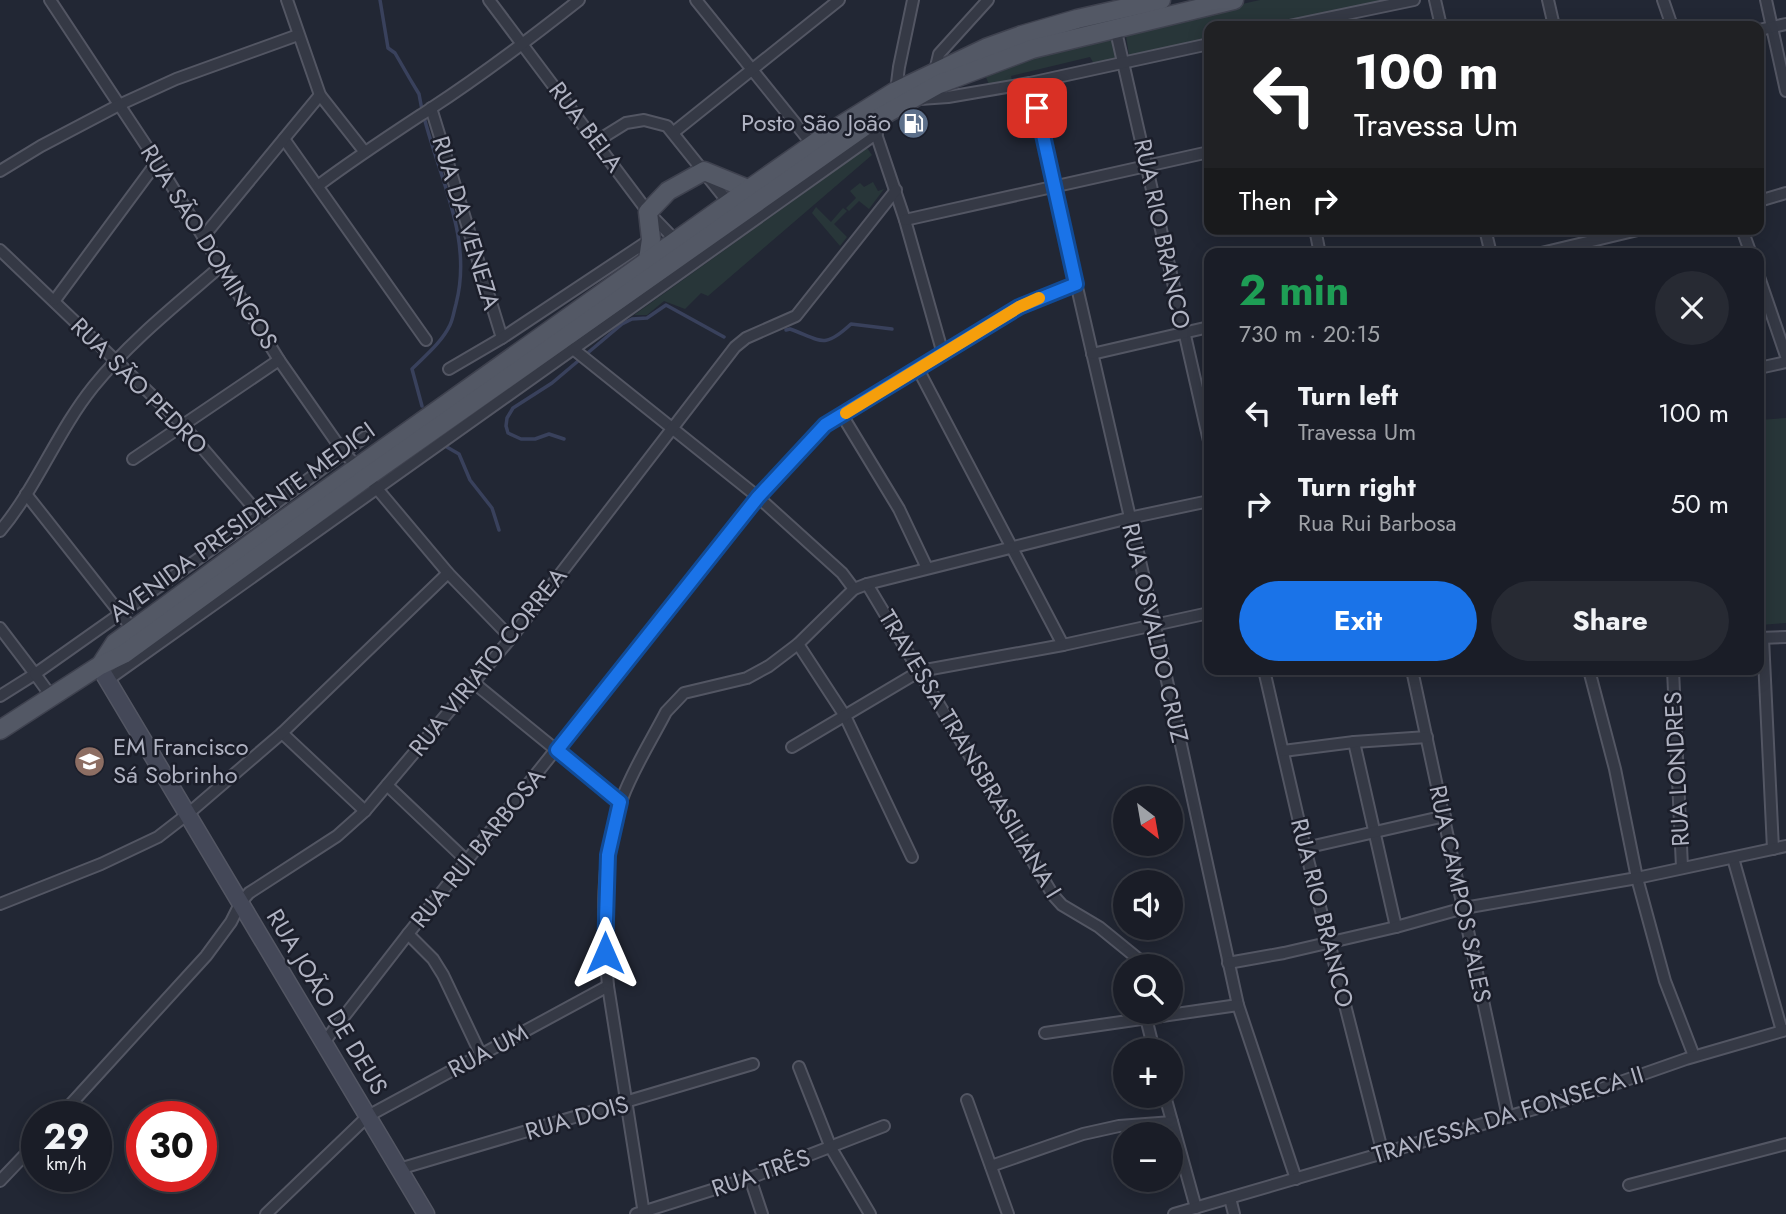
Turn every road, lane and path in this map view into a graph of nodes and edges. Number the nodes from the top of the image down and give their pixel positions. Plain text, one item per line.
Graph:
1 (50, 0) edge
2 (287, 0) edge
3 (489, 0) edge
4 (579, 0) edge
5 (696, 0) edge
6 (839, 0) edge
7 (988, 0) edge
8 (1161, 0) edge
9 (1234, 0) edge
10 (1414, 0) edge
11 (1435, 0) edge
12 (1548, 0) edge
13 (1663, 0) edge
14 (1766, 0) edge
15 (912, 1) edge
16 (1145, 2) edge
17 (1313, 21) edge
18 (1439, 21) edge
19 (1553, 21) edge
20 (1670, 21) edge
21 (1786, 23) edge
22 (1772, 26) junction
23 (1079, 27) junction
24 (1115, 27) junction
25 (1764, 28) edge
26 (298, 34) junction
27 (524, 43) junction
28 (1204, 45) edge
29 (1124, 63) junction
30 (752, 69) junction
31 (937, 78) junction
32 (1030, 83) junction
33 (1786, 92) edge
34 (320, 94) junction
35 (902, 95) junction
36 (119, 105) junction
37 (430, 109) junction
38 (870, 122) junction
39 (674, 132) junction
40 (284, 139) junction
41 (597, 141) junction
42 (812, 144) junction
43 (364, 151) junction
44 (1204, 153) edge
45 (157, 162) junction
46 (1147, 166) junction
47 (0, 171) edge
48 (704, 171) junction
49 (318, 185) junction
50 (1054, 186) junction
51 (748, 189) junction
52 (896, 190) junction
53 (1786, 193) edge
54 (1764, 200) edge
55 (733, 208) junction
56 (648, 212) junction
57 (905, 220) junction
58 (1599, 235) edge
59 (203, 237) junction
60 (651, 239) junction
61 (681, 246) junction
62 (1557, 248) edge
63 (0, 250) edge
64 (648, 260) junction
65 (221, 266) junction
66 (1076, 284) junction
67 (1764, 292) edge
68 (55, 300) junction
69 (1204, 328) edge
70 (1184, 333) junction
71 (502, 338) junction
72 (426, 340) dead end
73 (572, 348) junction
74 (943, 354) junction
75 (1092, 354) junction
76 (1786, 356) edge
77 (279, 360) junction
78 (116, 361) junction
79 (1786, 362) edge
80 (1764, 367) edge
81 (449, 369) dead end
82 (918, 369) junction
83 (842, 415) junction
84 (1204, 419) edge
85 (182, 425) junction
86 (672, 427) junction
87 (365, 437) dead end
88 (344, 453) junction
89 (132, 459) dead end
90 (367, 477) junction
91 (26, 494) junction
92 (758, 497) junction
93 (1204, 502) edge
94 (1129, 518) junction
95 (266, 522) junction
96 (0, 531) edge
97 (1012, 549) junction
98 (927, 568) junction
99 (449, 573) junction
100 (867, 584) junction
101 (854, 589) junction
102 (120, 613) junction
103 (1204, 614) edge
104 (1155, 626) junction
105 (0, 628) edge
106 (134, 631) junction
107 (1786, 637) edge
108 (511, 638) junction
109 (1764, 638) edge
110 (797, 643) junction
111 (1063, 645) junction
112 (919, 671) junction
113 (104, 672) junction
114 (35, 674) junction
115 (1265, 675) edge
116 (1413, 675) edge
117 (1590, 675) edge
118 (1673, 675) edge
119 (1763, 675) edge
120 (474, 683) junction
121 (0, 696) edge
122 (51, 696) junction
123 (845, 716) junction
124 (0, 730) edge
125 (282, 733) junction
126 (1427, 737) junction
127 (1354, 742) junction
128 (792, 747) dead end
129 (557, 750) junction
130 (1283, 751) junction
131 (387, 785) junction
132 (620, 802) junction
133 (365, 811) junction
134 (189, 813) junction
135 (1445, 816) junction
136 (1374, 834) junction
137 (1786, 846) edge
138 (1305, 848) junction
139 (1773, 849) junction
140 (912, 858) dead end
141 (1733, 858) junction
142 (467, 861) junction
143 (1682, 867) junction
144 (1637, 878) junction
145 (242, 902) junction
146 (0, 904) edge
147 (1464, 908) junction
148 (1396, 927) junction
149 (408, 934) junction
150 (1329, 943) junction
151 (1132, 954) edge
152 (1228, 963) junction
153 (608, 986) junction
154 (1238, 1005) junction
155 (1183, 1009) edge
156 (1113, 1023) edge
157 (1784, 1030) edge
158 (1045, 1033) dead end
159 (325, 1041) junction
160 (481, 1055) junction
161 (1694, 1056) junction
162 (753, 1064) dead end
163 (799, 1067) dead end
164 (967, 1100) dead end
165 (74, 1101) edge
166 (626, 1104) junction
167 (1168, 1108) edge
168 (368, 1116) junction
169 (1508, 1117) junction
170 (1172, 1122) edge
171 (884, 1126) dead end
172 (1113, 1127) edge
173 (1786, 1144) edge
174 (831, 1148) junction
175 (1383, 1154) junction
176 (21, 1159) edge
177 (1183, 1161) edge
178 (991, 1166) junction
179 (399, 1169) junction
180 (750, 1178) junction
181 (1296, 1179) junction
182 (0, 1181) edge
183 (1629, 1185) dead end
184 (1230, 1198) junction
185 (1196, 1208) junction
186 (418, 1211) edge
187 (641, 1213) edge
188 (266, 1214) edge
189 (762, 1214) edge
190 (870, 1214) edge
191 (1008, 1214) edge
192 (1174, 1214) edge
193 (1234, 1214) edge

1 - 36 street, RUA SÃO DOMINGOS
2 - 26 street
3 - 27 street, RUA BELA
4 - 27 street
5 - 30 street
6 - 30 street
7 - 31 street
8 - 16 main road, AVENIDA PRESIDENTE MEDICI
9 - 24 main road, AVENIDA PRESIDENTE MEDICI
10 - 17 street
11 - 18 street
12 - 19 street
13 - 20 street
14 - 22 street
15 - 35 street
16 - 23 main road, AVENIDA PRESIDENTE MEDICI
21 - 22 street
22 - 25 street
22 - 33 street
23 - 24 main road, AVENIDA PRESIDENTE MEDICI
23 - 31 main road, AVENIDA PRESIDENTE MEDICI
24 - 29 street, RUA RIO BRANCO
26 - 34 street
26 - 36 street
27 - 37 street
27 - 41 street, RUA BELA
28 - 29 street, AVENIDA PRESIDENTE MEDICI
29 - 32 street, AVENIDA PRESIDENTE MEDICI
29 - 46 street, RUA RIO BRANCO
30 - 39 street
30 - 42 street
31 - 35 main road, AVENIDA PRESIDENTE MEDICI
32 - 35 street, AVENIDA PRESIDENTE MEDICI
32 - 50 street, RUA OSVALDO CRUZ
34 - 40 street
34 - 43 street
35 - 38 main road, AVENIDA PRESIDENTE MEDICI
36 - 45 street, RUA SÃO DOMINGOS
36 - 47 street
37 - 43 street
37 - 71 street, RUA DA VENEZA
38 - 42 main road, AVENIDA PRESIDENTE MEDICI
38 - 52 street
38 - 55 main road, AVENIDA PRESIDENTE MEDICI
38 - 73 street
39 - 41 street
39 - 48 street
40 - 49 street
40 - 59 street
41 - 56 street, RUA BELA
42 - 51 main road, AVENIDA PRESIDENTE MEDICI
43 - 49 street
44 - 46 street
45 - 59 street, RUA SÃO DOMINGOS
45 - 68 street
46 - 50 street
46 - 70 street, RUA RIO BRANCO
48 - 51 main road
48 - 55 street
48 - 56 main road
49 - 72 street
50 - 57 street
50 - 66 street, RUA OSVALDO CRUZ
51 - 55 main road, AVENIDA PRESIDENTE MEDICI
52 - 57 street
52 - 86 street, RUA VIRIATO CORREA
53 - 54 street
55 - 61 main road, AVENIDA PRESIDENTE MEDICI
56 - 60 main road
56 - 61 street, RUA BELA
57 - 74 street
58 - 62 street
59 - 65 street, RUA SÃO DOMINGOS
60 - 64 main road
60 - 71 street
61 - 64 main road, AVENIDA PRESIDENTE MEDICI
61 - 90 main road, AVENIDA PRESIDENTE MEDICI
63 - 68 street, RUA SÃO PEDRO
64 - 90 main road, AVENIDA PRESIDENTE MEDICI
65 - 77 street, RUA SÃO DOMINGOS
65 - 78 street
66 - 74 street, RUA RUI BARBOSA
66 - 75 street, RUA OSVALDO CRUZ
67 - 76 street
68 - 78 street, RUA SÃO PEDRO
69 - 70 street
70 - 75 street
70 - 84 street, RUA RIO BRANCO
71 - 81 street
73 - 86 street
73 - 90 street
74 - 82 street, RUA RUI BARBOSA
75 - 94 street, RUA OSVALDO CRUZ
77 - 85 street
77 - 88 street, RUA SÃO DOMINGOS
78 - 85 street, RUA SÃO PEDRO
78 - 91 street
79 - 80 street
82 - 83 street, RUA RUI BARBOSA
82 - 97 street
83 - 92 street, RUA RUI BARBOSA
83 - 98 street
85 - 89 street
85 - 95 street, RUA SÃO PEDRO
86 - 92 street
86 - 108 street, RUA VIRIATO CORREA
87 - 88 street
88 - 90 street, RUA SÃO DOMINGOS
88 - 95 street
90 - 95 main road, AVENIDA PRESIDENTE MEDICI
90 - 99 street, RUA SÃO DOMINGOS
90 - 113 main road, AVENIDA PRESIDENTE MEDICI
91 - 96 street
91 - 102 street
92 - 101 street
92 - 129 street, RUA RUI BARBOSA
93 - 94 street
94 - 97 street
94 - 104 street, RUA OSVALDO CRUZ
95 - 102 street
95 - 106 main road, AVENIDA PRESIDENTE MEDICI
97 - 98 street
97 - 111 street
98 - 100 street
99 - 108 street, RUA SÃO DOMINGOS
99 - 125 street
100 - 101 street
100 - 112 street, TRAVESSA TRANSBRASILIANA I
101 - 110 street
102 - 106 street
102 - 114 street
103 - 104 street
104 - 111 street
104 - 152 street, RUA OSVALDO CRUZ
105 - 114 street
106 - 113 main road, AVENIDA PRESIDENTE MEDICI
107 - 109 street
108 - 120 street, RUA VIRIATO CORREA
110 - 123 street
110 - 132 street
111 - 112 street
112 - 123 street
112 - 151 street, TRAVESSA TRANSBRASILIANA I
113 - 122 main road
113 - 134 street, RUA JOÃO DE DEUS
114 - 121 street
114 - 122 street
115 - 130 street, RUA RIO BRANCO
116 - 126 street, RUA CAMPOS SALES
117 - 144 street
118 - 143 street, RUA LONDRES
119 - 139 street
120 - 129 street
120 - 131 street, RUA VIRIATO CORREA
122 - 124 main road
123 - 128 street
123 - 140 street
125 - 133 street
125 - 134 street
126 - 127 street
126 - 135 street, RUA CAMPOS SALES
127 - 130 street
127 - 136 street
129 - 132 street
129 - 142 street, RUA RUI BARBOSA
130 - 138 street, RUA RIO BRANCO
131 - 133 street, RUA VIRIATO CORREA
131 - 142 street
132 - 153 street
133 - 145 street, RUA VIRIATO CORREA
134 - 145 street, RUA JOÃO DE DEUS
134 - 146 street
135 - 136 street
135 - 147 street, RUA CAMPOS SALES
136 - 138 street
136 - 148 street
137 - 139 street
138 - 150 street, RUA RIO BRANCO
139 - 141 street
141 - 143 street
141 - 157 street
142 - 149 street, RUA RUI BARBOSA
143 - 144 street
144 - 147 street
144 - 161 street
145 - 159 street, RUA JOÃO DE DEUS
145 - 165 street, RUA VIRIATO CORREA
147 - 148 street
147 - 169 street, RUA CAMPOS SALES
148 - 150 street
149 - 159 street, RUA RUI BARBOSA
149 - 160 street
150 - 152 street
150 - 175 street, RUA RIO BRANCO
152 - 154 street, RUA OSVALDO CRUZ
153 - 160 street, RUA UM
153 - 166 street
154 - 155 street
154 - 181 street, RUA OSVALDO CRUZ
156 - 158 street
157 - 161 street, TRAVESSA DA FONSECA II
159 - 168 street, RUA JOÃO DE DEUS
160 - 168 street, RUA UM
161 - 169 street, TRAVESSA DA FONSECA II
162 - 166 street, RUA DOIS
163 - 174 street
164 - 178 street
166 - 179 street, RUA DOIS
166 - 187 street
167 - 170 street
168 - 179 street, RUA JOÃO DE DEUS
168 - 188 street, RUA UM
169 - 175 street, TRAVESSA DA FONSECA II
171 - 174 street, RUA TRÊS
172 - 178 street
173 - 183 street
174 - 180 street, RUA TRÊS
174 - 190 street
175 - 181 street, TRAVESSA DA FONSECA II
176 - 182 street
177 - 185 street
178 - 191 street
179 - 186 street, RUA JOÃO DE DEUS
180 - 187 street, RUA TRÊS
180 - 189 street
181 - 184 street, TRAVESSA DA FONSECA II
184 - 185 street, TRAVESSA DA FONSECA II
184 - 193 street
185 - 192 street, TRAVESSA DA FONSECA II

